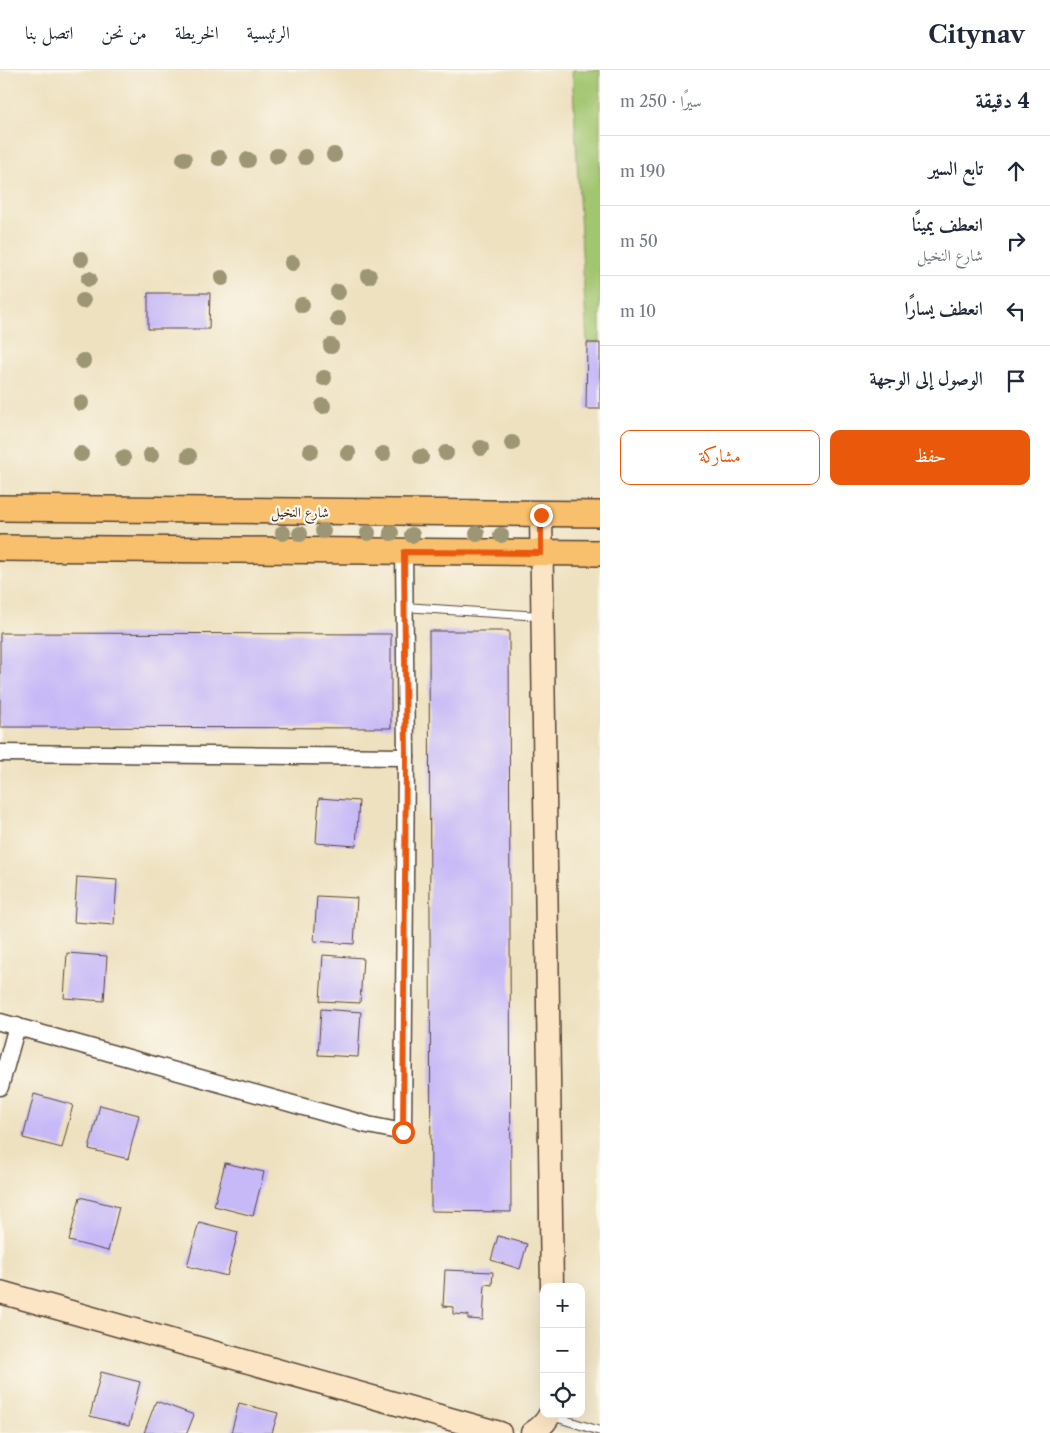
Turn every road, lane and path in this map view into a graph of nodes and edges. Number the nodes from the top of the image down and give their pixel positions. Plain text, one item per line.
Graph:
1 (0, 508) edge
2 (600, 514) edge
3 (541, 515) junction
4 (0, 548) edge
5 (404, 552) junction
6 (541, 553) junction
7 (600, 553) edge
8 (404, 607) junction
9 (542, 616) junction
10 (0, 753) edge
11 (406, 758) junction
12 (0, 1022) edge
13 (17, 1026) junction
14 (0, 1087) edge
15 (552, 1283) edge
16 (0, 1292) edge
17 (547, 1418) edge
18 (559, 1418) edge
19 (600, 1431) edge
20 (500, 1433) edge
21 (532, 1433) edge

1 - 3 main road, شارع النخيل
2 - 3 main road, شارع النخيل
3 - 6 street
4 - 5 main road
5 - 6 main road
5 - 8 street
6 - 7 main road
6 - 9 street
8 - 9 lane
8 - 11 street
9 - 15 street
10 - 11 street
11 - 13 street
12 - 13 street
13 - 14 street
16 - 20 street
17 - 21 street
18 - 19 lane

